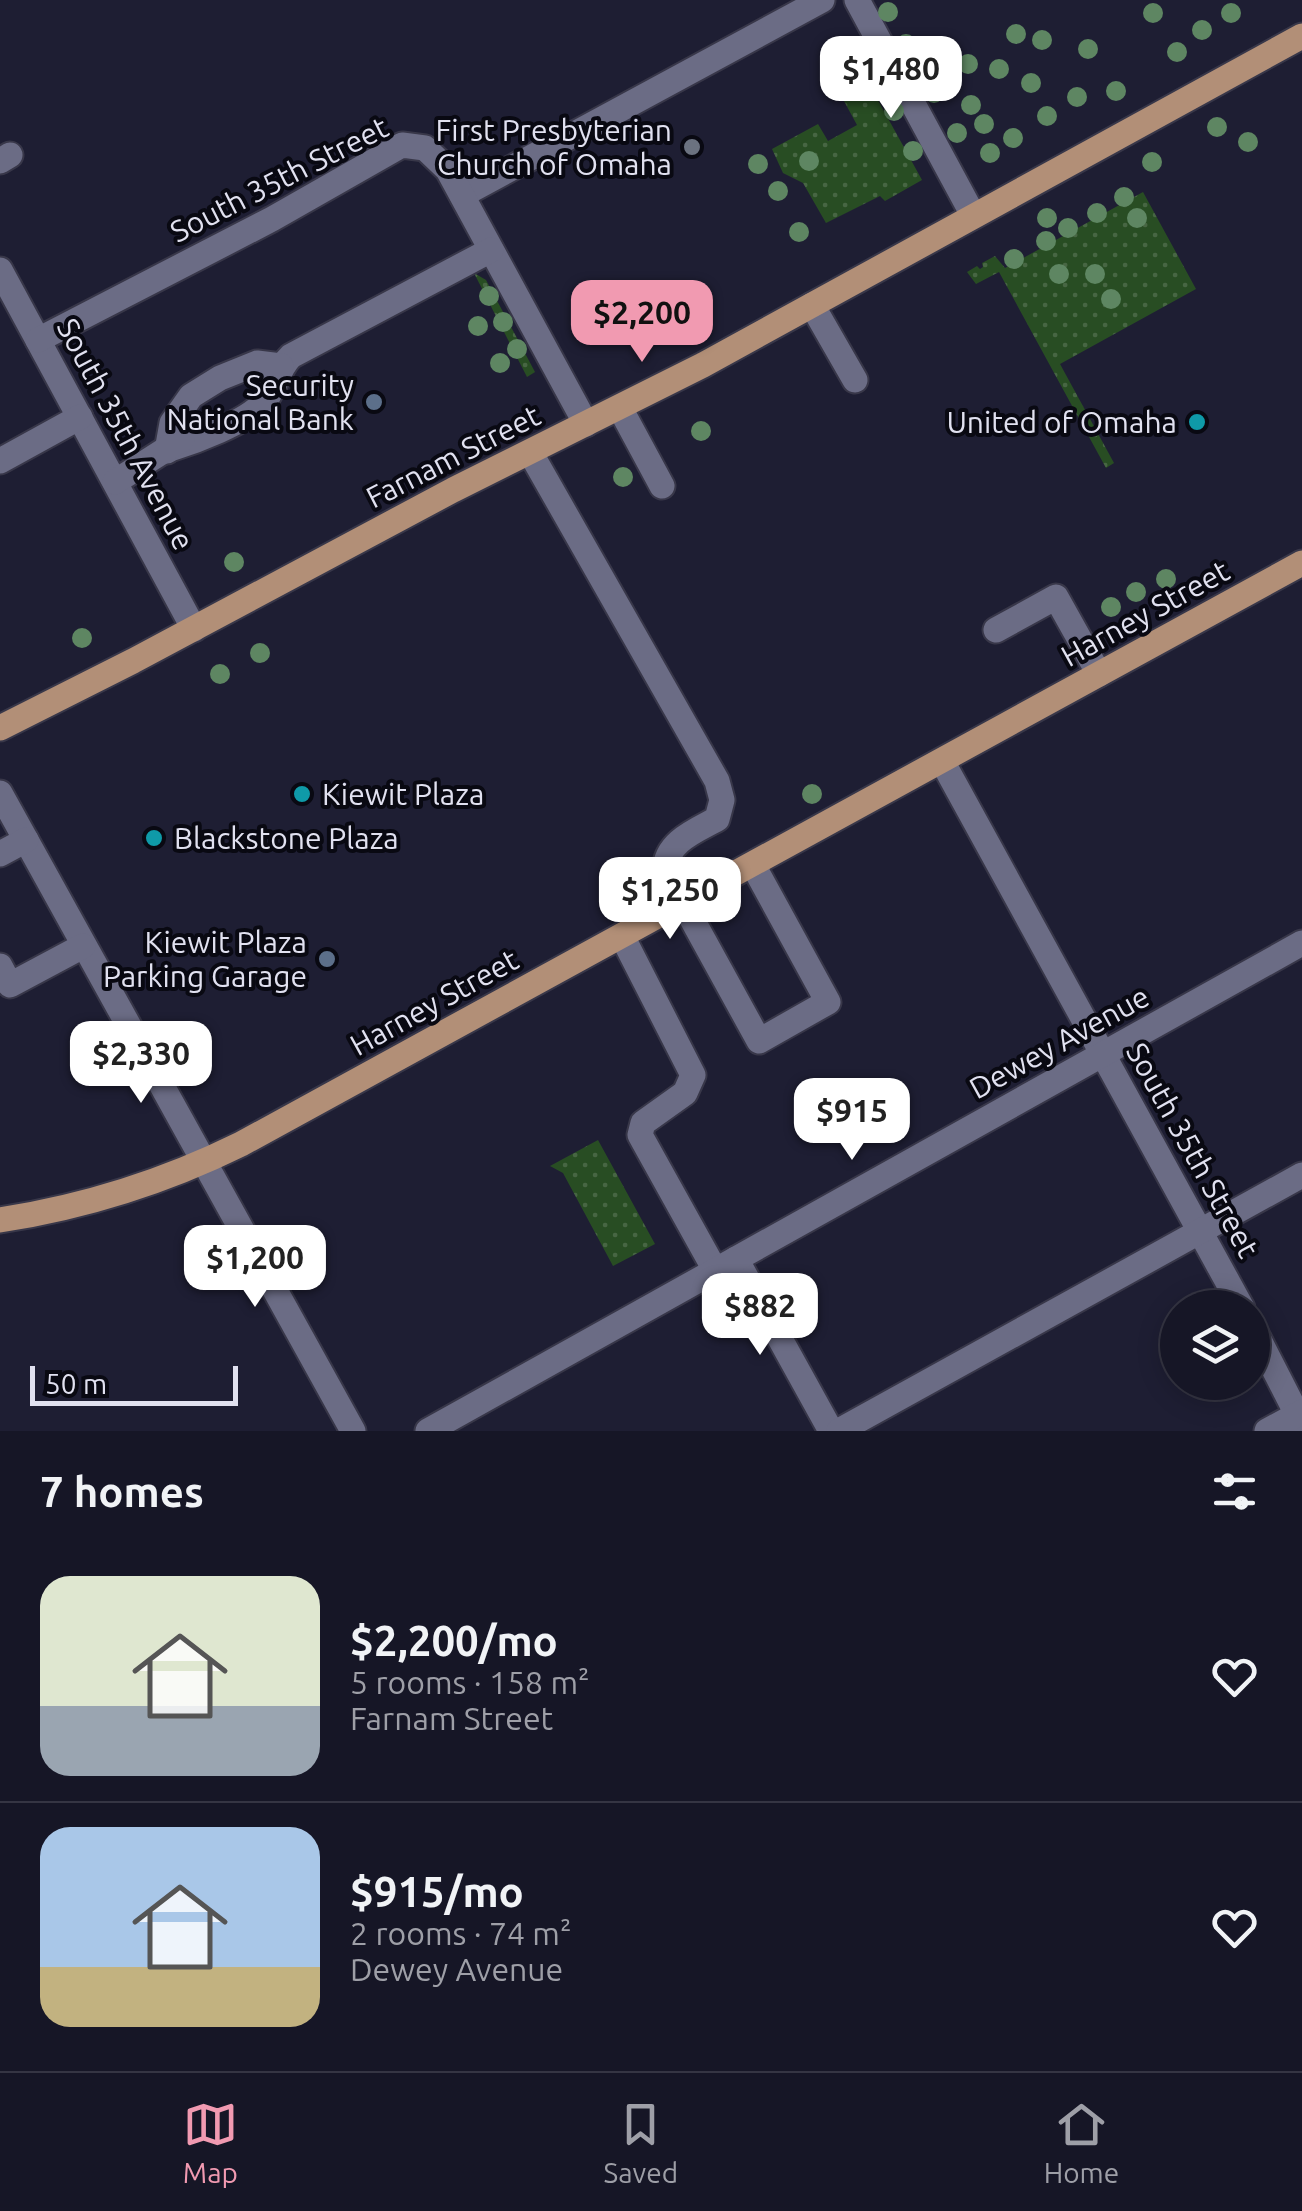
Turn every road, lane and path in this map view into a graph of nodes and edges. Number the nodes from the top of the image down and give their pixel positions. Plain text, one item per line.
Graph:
1 (822, 0) edge
2 (857, 0) edge
3 (1302, 36) edge
4 (462, 196) junction
5 (973, 215) junction
6 (491, 250) junction
7 (0, 270) edge
8 (812, 306) junction
9 (38, 340) junction
10 (276, 371) junction
11 (855, 380) dead end
12 (620, 408) junction
13 (80, 417) junction
14 (586, 424) junction
15 (168, 448) junction
16 (530, 452) junction
17 (0, 461) edge
18 (115, 482) junction
19 (662, 486) dead end
20 (1302, 564) edge
21 (194, 629) junction
22 (996, 630) dead end
23 (1100, 674) junction
24 (0, 728) edge
25 (942, 761) junction
26 (0, 793) edge
27 (26, 840) junction
28 (0, 854) edge
29 (753, 865) junction
30 (684, 903) junction
31 (622, 936) junction
32 (1302, 943) edge
33 (83, 946) junction
34 (5, 975) edge
35 (1103, 1054) junction
36 (205, 1162) junction
37 (1302, 1175) edge
38 (0, 1220) edge
39 (1200, 1232) junction
40 (726, 1264) junction
41 (1232, 1290) edge
42 (1270, 1360) edge
43 (1300, 1417) edge
44 (354, 1431) edge
45 (428, 1431) edge
46 (835, 1431) edge
47 (1268, 1431) edge

1 - 4 street
2 - 5 street
3 - 5 main road, Farnam Street
4 - 6 street, South 35th Street
4 - 9 street, South 35th Street
5 - 8 main road, Farnam Street
6 - 10 street
6 - 14 street, South 35th Street
7 - 9 street, South 35th Avenue
8 - 11 street
8 - 12 main road, Farnam Street
9 - 13 street, South 35th Avenue
10 - 15 street
10 - 15 street
12 - 14 main road, Farnam Street
12 - 19 street
13 - 17 street
13 - 18 street, South 35th Avenue
14 - 16 main road, Farnam Street
15 - 18 street
16 - 21 main road, Farnam Street
16 - 30 street
18 - 21 street, South 35th Avenue
20 - 23 main road, Harney Street
21 - 24 main road, Farnam Street
22 - 23 street
23 - 25 main road, Harney Street
25 - 29 main road, Harney Street
25 - 35 street, South 35th Street
26 - 27 street
27 - 28 street
27 - 33 street
29 - 30 main road, Harney Street
29 - 30 street
30 - 31 main road, Harney Street
31 - 36 main road, Harney Street
31 - 40 street
32 - 35 street, Dewey Avenue
33 - 34 street
33 - 36 street
35 - 39 street, South 35th Street
35 - 40 street, Dewey Avenue
36 - 38 main road, Harney Street
36 - 44 street
37 - 39 street
39 - 41 street, South 35th Street
39 - 46 street
40 - 45 street, Dewey Avenue
40 - 46 street
42 - 43 street
43 - 47 street

